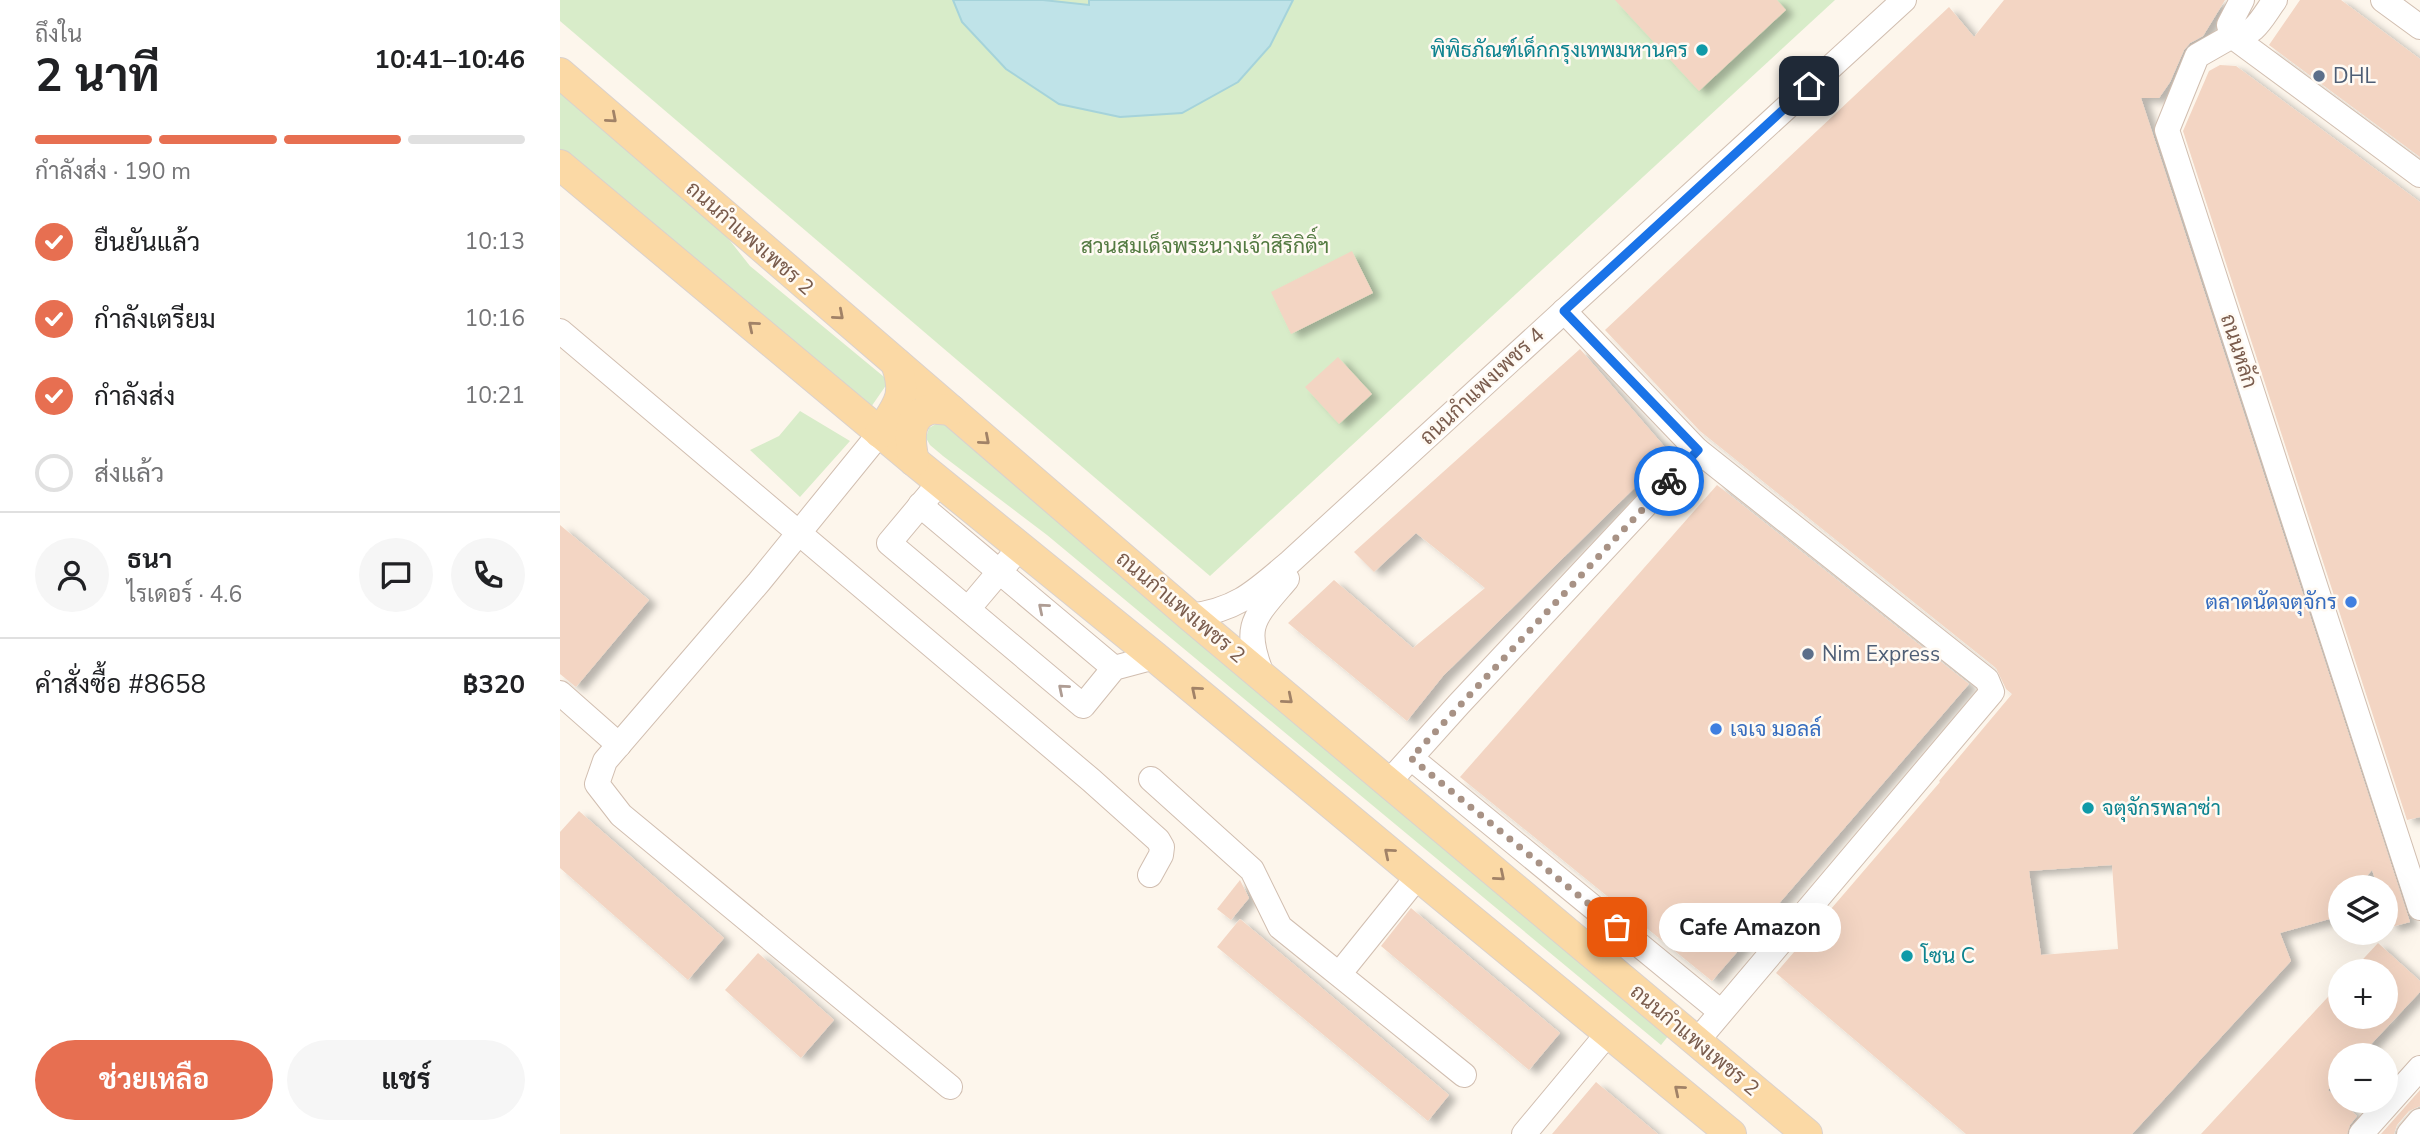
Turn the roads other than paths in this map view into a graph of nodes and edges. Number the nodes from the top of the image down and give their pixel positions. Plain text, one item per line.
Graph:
1 (1904, 0) edge
2 (2242, 0) edge
3 (2274, 0) edge
4 (2383, 0) edge
5 (2420, 27) edge
6 (2232, 36) junction
7 (560, 73) edge
8 (560, 164) edge
9 (2420, 175) edge
10 (1564, 311) junction
11 (560, 331) edge
12 (896, 363) junction
13 (951, 410) junction
14 (880, 433) junction
15 (1698, 450) junction
16 (914, 461) junction
17 (940, 482) junction
18 (920, 505) junction
19 (1339, 517) junction
20 (799, 532) junction
21 (1020, 548) junction
22 (999, 571) junction
23 (968, 609) junction
24 (1190, 616) junction
25 (1156, 657) junction
26 (1114, 668) junction
27 (1263, 677) junction
28 (560, 693) edge
29 (619, 744) junction
30 (1411, 758) junction
31 (1150, 779) dead end
32 (1388, 783) junction
33 (1493, 825) junction
34 (1471, 852) junction
35 (1150, 875) dead end
36 (1418, 876) junction
37 (2420, 908) edge
38 (1340, 973) junction
39 (1721, 1012) junction
40 (1609, 1032) junction
41 (1697, 1041) junction
42 (2420, 1068) edge
43 (1464, 1075) dead end
44 (950, 1087) dead end
45 (2420, 1121) edge
46 (1524, 1134) edge
47 (1731, 1134) edge
48 (1807, 1134) edge
49 (2361, 1134) edge
50 (2409, 1134) edge

1 - 10 street, ถนนกำแพงเพชร 4
2 - 6 street
3 - 6 street, ถนนหลัก
4 - 5 street
6 - 9 street
6 - 37 street, ถนนหลัก
7 -> 12 main road, ถนนกำแพงเพชร 2
14 -> 8 main road
10 - 15 street
10 - 19 street, ถนนกำแพงเพชร 4
11 - 20 street
12 - 13 main road, ถนนกำแพงเพชร 2
12 - 14 main road
13 - 16 main road
13 -> 24 main road, ถนนกำแพงเพชร 2
14 - 16 main road
14 - 20 street
15 - 30 street
15 - 39 street
16 - 17 main road
17 - 18 street
17 - 21 main road
18 - 22 street
18 - 23 street
19 - 24 street, ถนนกำแพงเพชร 4
19 - 27 street, ถนนกำแพงเพชร 4
20 - 29 street
20 - 35 street
21 - 22 street
21 - 25 main road
22 - 23 street
26 -> 22 street
26 -> 23 street
24 - 27 main road, ถนนกำแพงเพชร 2
25 - 26 street
36 -> 25 main road
27 -> 32 main road, ถนนกำแพงเพชร 2
28 - 29 street
29 - 44 street
30 - 32 street
30 - 33 street
31 - 38 street
32 - 34 main road, ถนนกำแพงเพชร 2
33 - 34 street
33 - 39 street
34 -> 41 main road, ถนนกำแพงเพชร 2
36 - 38 street
36 - 40 main road
38 - 43 street
39 - 41 street
40 - 46 street
47 -> 40 main road
41 - 48 main road, ถนนกำแพงเพชร 2
42 - 49 street
45 - 50 street

